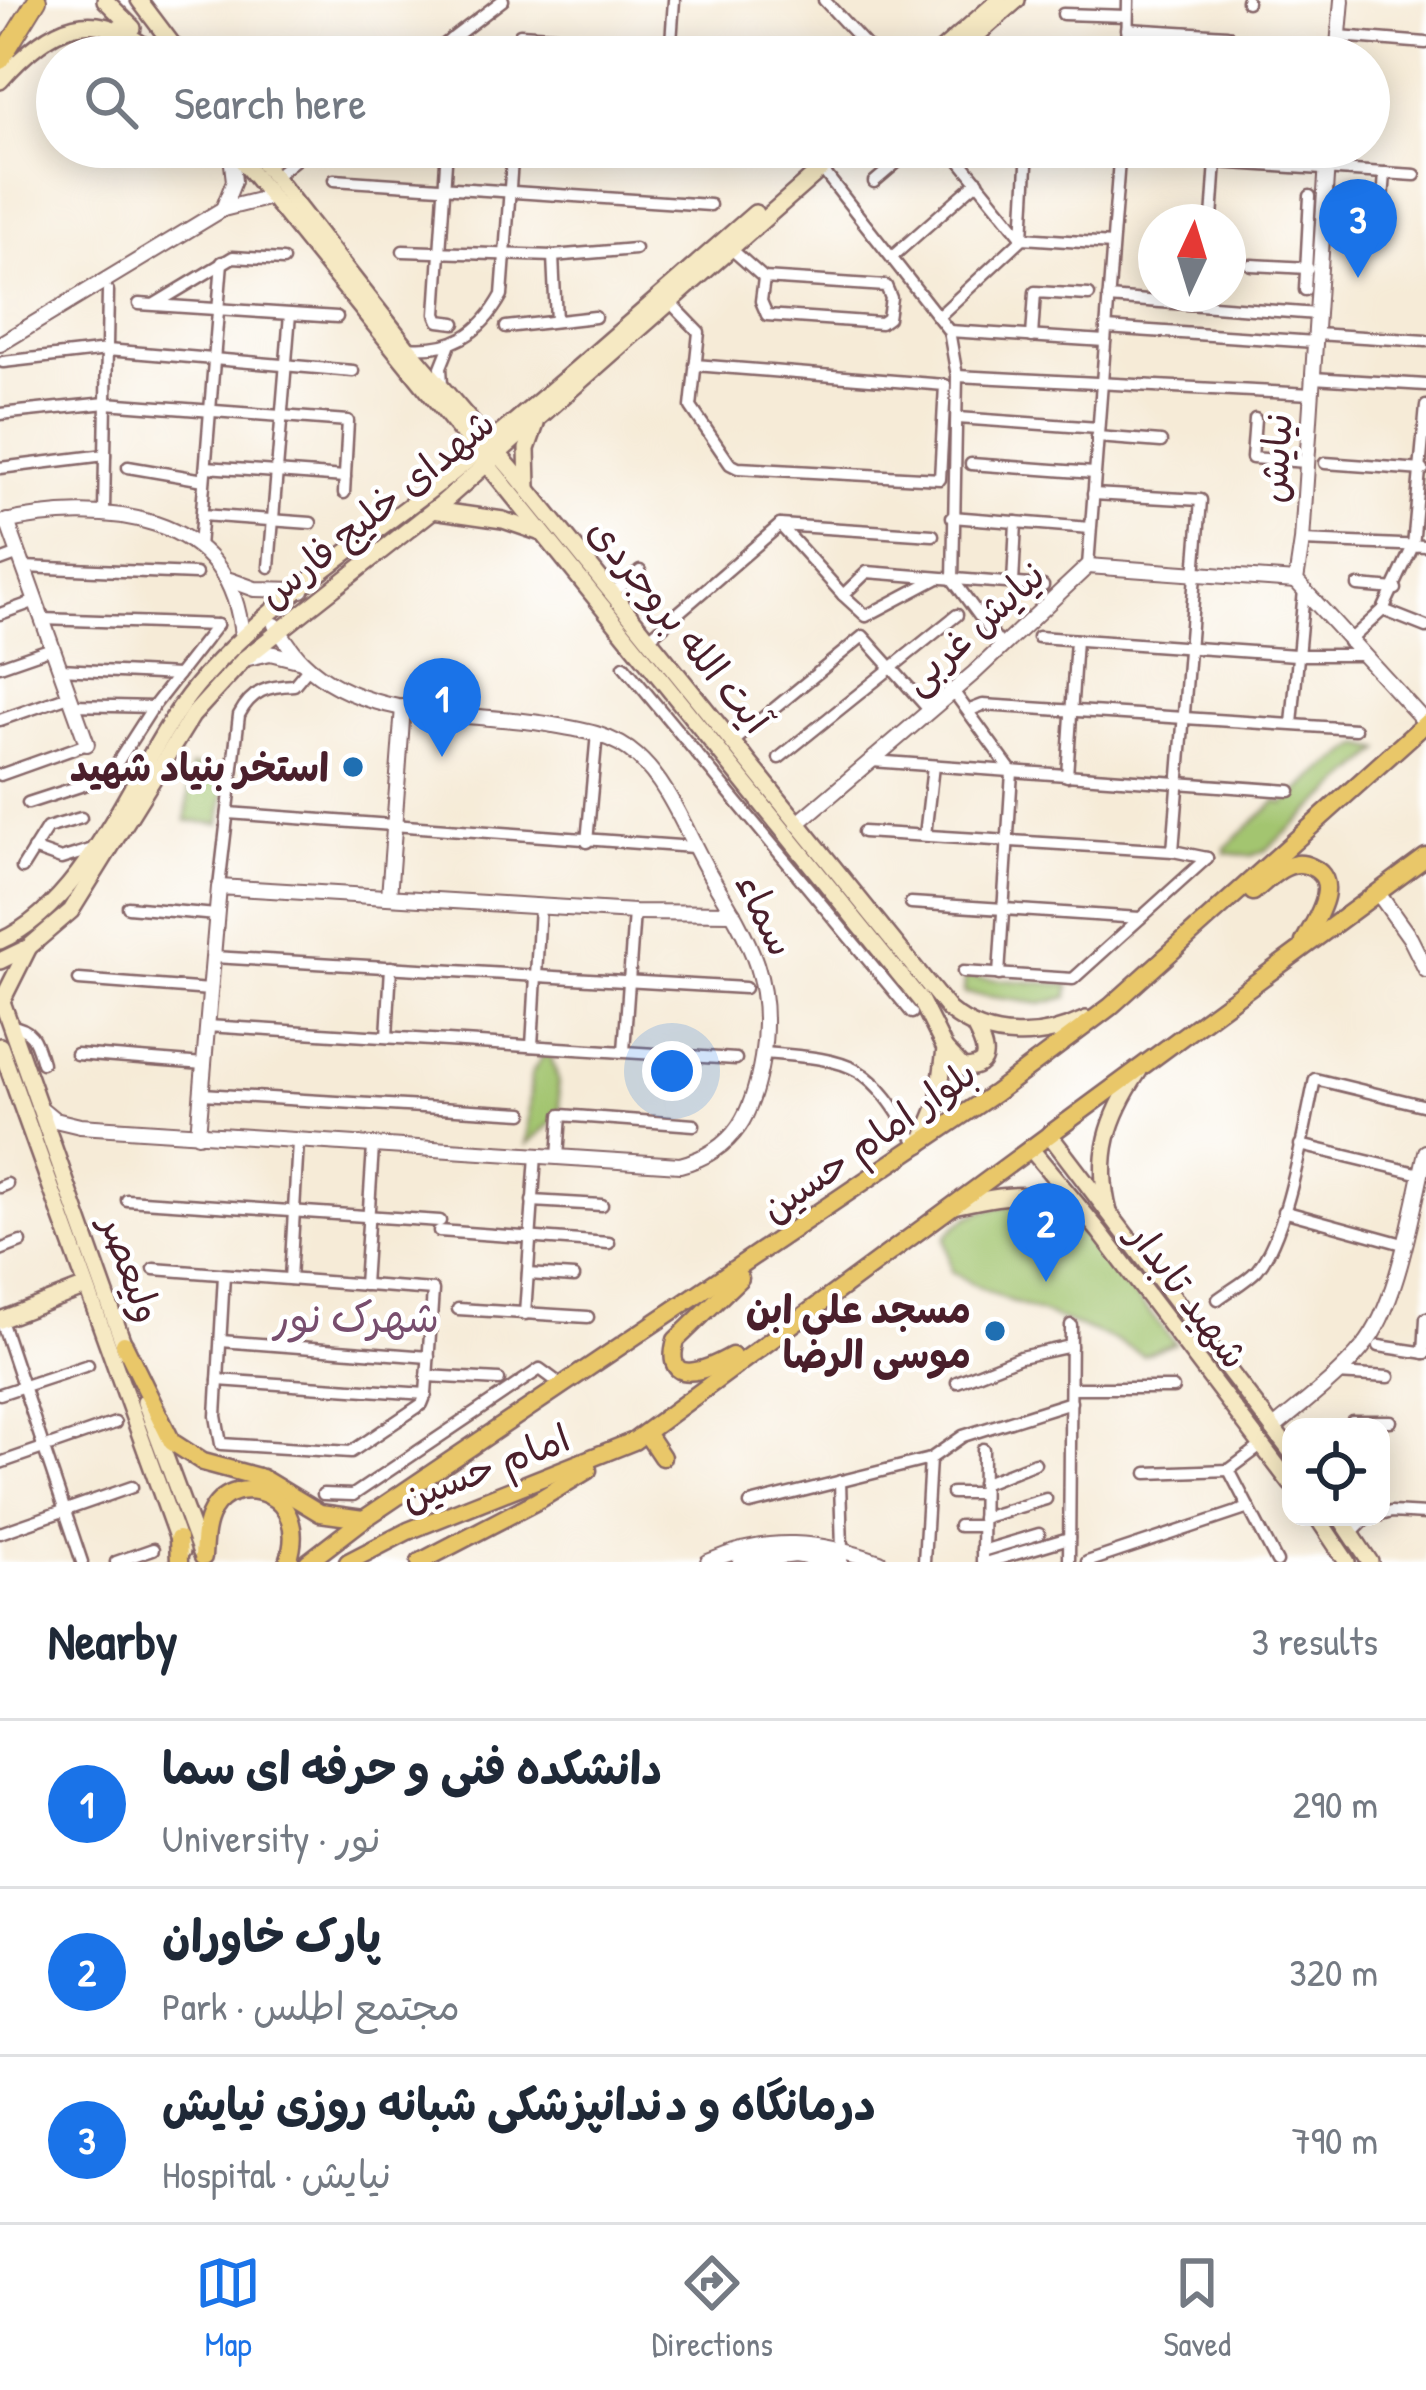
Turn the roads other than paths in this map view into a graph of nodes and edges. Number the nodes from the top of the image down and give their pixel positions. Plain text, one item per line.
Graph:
1 (37, 0) edge
2 (105, 0) edge
3 (139, 0) edge
4 (503, 0) edge
5 (674, 0) edge
6 (824, 0) edge
7 (999, 0) edge
8 (1017, 0) edge
9 (1128, 0) edge
10 (1342, 0) edge
11 (1063, 14) dead end
12 (1127, 23) junction
13 (134, 29) junction
14 (520, 34) dead end
15 (1227, 35) dead end
16 (41, 36) edge
17 (140, 36) edge
18 (166, 36) edge
19 (455, 36) edge
20 (554, 36) edge
21 (671, 36) edge
22 (857, 36) edge
23 (958, 36) edge
24 (976, 36) edge
25 (1127, 36) edge
26 (1339, 36) edge
27 (1390, 40) edge
28 (36, 42) edge
29 (1426, 43) edge
30 (0, 60) edge
31 (0, 81) edge
32 (233, 168) edge
33 (249, 168) edge
34 (267, 168) edge
35 (285, 168) edge
36 (446, 168) edge
37 (512, 168) edge
38 (809, 168) edge
39 (821, 168) joint
40 (890, 168) edge
41 (966, 168) edge
42 (1027, 168) edge
43 (1118, 168) edge
44 (1216, 168) edge
45 (1289, 168) edge
46 (1326, 168) edge
47 (1326, 171) junction
48 (1385, 173) junction
49 (1415, 175) dead end
50 (274, 177) junction
51 (334, 180) dead end
52 (977, 181) junction
53 (874, 182) dead end
54 (445, 187) junction
55 (511, 190) junction
56 (272, 196) junction
57 (1310, 196) dead end
58 (1383, 201) dead end
59 (1024, 204) junction
60 (1213, 204) edge
61 (710, 205) dead end
62 (1000, 207) junction
63 (223, 209) junction
64 (749, 225) junction
65 (1023, 238) junction
66 (1112, 244) junction
67 (730, 248) junction
68 (635, 249) dead end
69 (403, 251) dead end
70 (440, 253) junction
71 (505, 256) junction
72 (553, 256) junction
73 (892, 257) junction
74 (283, 260) dead end
75 (222, 262) junction
76 (1251, 265) dead end
77 (1313, 269) junction
78 (764, 278) junction
79 (1305, 290) dead end
80 (108, 291) dead end
81 (1089, 295) dead end
82 (1108, 298) junction
83 (670, 302) junction
84 (139, 304) dead end
85 (154, 305) junction
86 (218, 308) junction
87 (290, 314) junction
88 (1317, 314) junction
89 (938, 316) junction
90 (337, 317) dead end
91 (595, 317) dead end
92 (556, 321) junction
93 (455, 323) dead end
94 (506, 327) dead end
95 (950, 332) junction
96 (1105, 335) junction
97 (1032, 337) junction
98 (1316, 338) junction
99 (1426, 341) edge
100 (0, 344) edge
101 (407, 347) junction
102 (449, 347) junction
103 (107, 350) junction
104 (214, 359) junction
105 (2, 362) edge
106 (695, 365) junction
107 (285, 366) junction
108 (353, 371) dead end
109 (957, 376) junction
110 (1102, 383) junction
111 (1426, 385) edge
112 (1312, 386) junction
113 (442, 388) junction
114 (106, 404) junction
115 (1426, 406) edge
116 (210, 411) junction
117 (0, 414) edge
118 (282, 416) junction
119 (539, 418) junction
120 (958, 418) junction
121 (1255, 419) dead end
122 (460, 420) junction
123 (512, 423) junction
124 (1098, 433) junction
125 (1161, 442) dead end
126 (488, 453) junction
127 (105, 455) junction
128 (1307, 463) junction
129 (1325, 463) dead end
130 (971, 464) dead end
131 (128, 467) dead end
132 (0, 468) edge
133 (1424, 470) edge
134 (277, 472) junction
135 (1094, 473) junction
136 (205, 474) junction
137 (450, 474) junction
138 (345, 477) junction
139 (510, 481) junction
140 (529, 491) junction
141 (344, 493) dead end
142 (1093, 494) junction
143 (433, 510) junction
144 (104, 512) junction
145 (202, 515) junction
146 (952, 517) junction
147 (273, 521) junction
148 (3, 522) edge
149 (1016, 522) junction
150 (311, 523) dead end
151 (780, 526) junction
152 (1090, 528) junction
153 (545, 534) junction
154 (932, 535) dead end
155 (1302, 541) junction
156 (1419, 546) edge
157 (200, 547) junction
158 (0, 561) edge
159 (21, 561) junction
160 (1088, 566) junction
161 (269, 568) dead end
162 (640, 571) dead end
163 (196, 574) dead end
164 (1196, 575) junction
165 (937, 579) junction
166 (230, 580) junction
167 (953, 580) junction
168 (1012, 584) junction
169 (1042, 586) dead end
170 (1300, 586) junction
171 (1358, 586) dead end
172 (1396, 589) junction
173 (302, 590) junction
174 (612, 594) junction
175 (844, 595) junction
176 (36, 601) junction
177 (1383, 610) junction
178 (0, 614) edge
179 (957, 615) dead end
180 (42, 619) junction
181 (273, 622) junction
182 (1426, 627) edge
183 (1038, 637) dead end
184 (242, 638) junction
185 (648, 639) junction
186 (1076, 640) junction
187 (1348, 642) junction
188 (52, 647) junction
189 (1002, 647) junction
190 (1190, 648) junction
191 (1297, 655) junction
192 (1361, 655) junction
193 (244, 659) junction
194 (306, 664) junction
195 (0, 666) edge
196 (624, 666) dead end
197 (891, 666) junction
198 (59, 669) junction
199 (178, 675) junction
200 (668, 688) junction
201 (953, 691) junction
202 (71, 700) junction
203 (654, 700) junction
204 (153, 707) junction
205 (403, 707) junction
206 (930, 710) junction
207 (970, 710) junction
208 (1071, 710) junction
209 (1185, 715) junction
210 (0, 720) edge
211 (1426, 723) edge
212 (1292, 724) junction
213 (1355, 729) dead end
214 (597, 733) junction
215 (732, 743) junction
216 (86, 744) joint
217 (779, 758) dead end
218 (872, 760) junction
219 (933, 766) junction
220 (1012, 772) junction
221 (0, 775) edge
222 (1067, 776) junction
223 (1180, 783) junction
224 (1290, 791) dead end
225 (28, 803) dead end
226 (228, 814) junction
227 (81, 818) dead end
228 (394, 828) junction
229 (791, 828) junction
230 (863, 832) dead end
231 (925, 835) junction
232 (1008, 839) junction
233 (587, 842) junction
234 (693, 847) junction
235 (33, 849) junction
236 (93, 849) junction
237 (1173, 851) junction
238 (779, 852) junction
239 (801, 853) junction
240 (1426, 857) edge
241 (22, 868) dead end
242 (218, 887) junction
243 (1378, 893) junction
244 (389, 897) junction
245 (911, 903) dead end
246 (540, 906) junction
247 (128, 907) dead end
248 (1004, 909) junction
249 (634, 912) junction
250 (734, 913) junction
251 (216, 915) junction
252 (1140, 918) junction
253 (6, 936) edge
254 (29, 947) junction
255 (878, 947) junction
256 (1175, 948) junction
257 (1300, 948) junction
258 (213, 957) junction
259 (0, 961) edge
260 (391, 967) junction
261 (874, 967) junction
262 (1426, 970) edge
263 (963, 972) dead end
264 (538, 975) junction
265 (999, 975) junction
266 (79, 980) dead end
267 (629, 981) junction
268 (745, 988) dead end
269 (210, 990) junction
270 (1, 999) edge
271 (1111, 1007) junction
272 (912, 1013) dead end
273 (10, 1026) junction
274 (207, 1026) junction
275 (974, 1026) junction
276 (387, 1037) junction
277 (0, 1046) edge
278 (532, 1046) junction
279 (945, 1049) junction
280 (624, 1051) junction
281 (763, 1053) junction
282 (76, 1054) dead end
283 (736, 1059) dead end
284 (42, 1063) dead end
285 (204, 1064) junction
286 (1142, 1067) junction
287 (202, 1094) junction
288 (37, 1105) junction
289 (1426, 1106) edge
290 (523, 1113) dead end
291 (694, 1125) dead end
292 (80, 1126) junction
293 (1048, 1134) junction
294 (198, 1135) junction
295 (298, 1142) junction
296 (1300, 1145) junction
297 (920, 1146) junction
298 (373, 1148) junction
299 (1030, 1148) junction
300 (53, 1149) junction
301 (1426, 1152) edge
302 (536, 1155) junction
303 (557, 1156) junction
304 (1067, 1159) junction
305 (1051, 1172) junction
306 (1421, 1174) junction
307 (127, 1200) dead end
308 (532, 1201) junction
309 (602, 1204) dead end
310 (950, 1206) junction
311 (294, 1211) junction
312 (1283, 1211) junction
313 (369, 1216) junction
314 (1105, 1226) junction
315 (530, 1236) junction
316 (21, 1242) dead end
317 (609, 1243) dead end
318 (776, 1244) junction
319 (1403, 1244) junction
320 (0, 1250) edge
321 (154, 1269) dead end
322 (527, 1274) junction
323 (224, 1275) junction
324 (574, 1277) dead end
325 (290, 1280) junction
326 (364, 1285) junction
327 (86, 1287) junction
328 (1218, 1299) dead end
329 (458, 1309) dead end
330 (525, 1313) junction
331 (588, 1317) dead end
332 (1426, 1318) edge
333 (2, 1323) edge
334 (1071, 1324) dead end
335 (1182, 1325) junction
336 (770, 1339) junction
337 (221, 1341) junction
338 (124, 1344) junction
339 (1071, 1346) junction
340 (1379, 1346) dead end
341 (1425, 1353) edge
342 (429, 1357) junction
343 (88, 1365) dead end
344 (1336, 1374) junction
345 (427, 1376) junction
346 (1389, 1378) dead end
347 (218, 1380) junction
348 (499, 1380) dead end
349 (957, 1382) dead end
350 (23, 1386) junction
351 (563, 1386) junction
352 (1071, 1388) junction
353 (1173, 1388) dead end
354 (0, 1394) edge
355 (426, 1394) junction
356 (1071, 1402) junction
357 (115, 1423) dead end
358 (1273, 1429) junction
359 (646, 1433) junction
360 (1282, 1440) edge
361 (1261, 1446) junction
362 (44, 1449) junction
363 (983, 1449) dead end
364 (618, 1450) junction
365 (662, 1457) dead end
366 (930, 1459) junction
367 (0, 1463) edge
368 (1035, 1463) dead end
369 (1229, 1470) junction
370 (1148, 1473) dead end
371 (1282, 1473) edge
372 (840, 1481) junction
373 (132, 1487) dead end
374 (982, 1488) junction
375 (952, 1493) dead end
376 (323, 1494) dead end
377 (1046, 1499) dead end
378 (751, 1504) dead end
379 (1249, 1508) junction
380 (65, 1511) junction
381 (1390, 1511) edge
382 (1426, 1514) edge
383 (364, 1519) junction
384 (982, 1522) junction
385 (958, 1526) dead end
386 (1323, 1526) edge
387 (1366, 1526) edge
388 (0, 1533) edge
389 (1039, 1534) dead end
390 (1069, 1538) junction
391 (178, 1539) joint
392 (153, 1549) dead end
393 (841, 1556) edge
394 (984, 1558) edge
395 (431, 1560) edge
396 (193, 1561) edge
397 (82, 1562) edge
398 (116, 1562) edge
399 (287, 1562) edge
400 (308, 1562) edge
401 (348, 1562) edge
402 (708, 1562) edge
403 (740, 1562) edge
404 (880, 1562) edge
405 (924, 1562) edge
406 (1069, 1562) edge
407 (1088, 1562) edge
408 (1277, 1562) edge
409 (1347, 1562) edge
410 (1370, 1562) edge

1 - 30 highway
2 - 13 main road
3 - 18 main road
4 - 19 street
5 - 21 street
6 - 22 street
7 - 23 main road
8 - 24 main road
9 - 12 street
10 - 26 street
11 - 12 street
12 - 15 street
12 - 25 street
13 - 16 main road
13 - 17 main road
14 - 20 street
27 - 29 street
28 - 31 main road
32 - 63 street
33 - 56 main road, آیت الله بروجردی
34 - 50 main road, آیت الله بروجردی
35 - 50 street
36 - 54 street
37 - 55 street
38 - 64 main road, شهدای خلیج فارس
39 - 64 main road, شهدای خلیج فارس
39 - 73 street
40 - 53 street
41 - 52 street
42 - 59 street
43 - 66 street
44 - 60 street
45 - 47 street
46 - 47 street, نیایش
47 - 48 street
47 - 77 street, نیایش
48 - 49 street
48 - 58 street
50 - 101 main road, آیت الله بروجردی
51 - 54 street
52 - 62 street
52 - 73 street
54 - 55 street
54 - 70 street
55 - 61 street
55 - 71 street
56 - 63 street
56 - 122 main road, آیت الله بروجردی
57 - 77 street
59 - 62 street
59 - 65 street
62 - 65 street
63 - 100 street
64 - 67 main road, شهدای خلیج فارس
64 - 123 main road, شهدای خلیج فارس
65 - 66 street
65 - 89 street
66 - 82 street
67 - 78 street
67 - 83 main road, شهدای خلیج فارس
68 - 72 street
69 - 70 street
70 - 71 street
70 - 93 street
71 - 72 street
71 - 102 street
72 - 92 street
73 - 89 street
74 - 75 street
75 - 85 street
75 - 86 street
76 - 77 street
77 - 79 street
77 - 88 street, نیایش
78 - 78 street
80 - 103 street
81 - 97 street
82 - 88 street
82 - 96 street
83 - 106 street
83 - 119 main road, شهدای خلیج فارس
84 - 85 street
85 - 86 street
86 - 87 street
86 - 104 street
87 - 90 street
87 - 107 street
88 - 98 street, نیایش
89 - 95 street
91 - 92 street
92 - 94 street
95 - 97 street
95 - 109 street
96 - 97 street
96 - 98 street
96 - 110 street
98 - 99 street
98 - 112 street, نیایش
101 - 102 street
101 - 113 main road, آیت الله بروجردی
102 - 113 street
103 - 104 street
103 - 105 street
103 - 114 street
104 - 107 street
104 - 116 street
106 - 106 street
107 - 108 street
107 - 118 street
109 - 110 street
109 - 120 street
110 - 112 street
110 - 124 street
111 - 112 street
112 - 128 street, نیایش
113 - 122 main road, آیت الله بروجردی
114 - 116 street
114 - 117 street
114 - 127 street
115 - 133 street
116 - 118 street
116 - 136 street
118 - 134 street
118 - 138 street
119 - 126 main road, شهدای خلیج فارس
119 - 140 main road
120 - 124 street
120 - 146 street
121 - 128 street
122 - 123 main road
122 - 126 main road, آیت الله بروجردی
122 - 137 main road
123 - 126 main road, شهدای خلیج فارس
124 - 125 street
124 - 135 street
126 - 137 main road, شهدای خلیج فارس
126 - 139 main road, آیت الله بروجردی
126 - 143 main road, شهدای خلیج فارس
127 - 132 street
127 - 144 street
128 - 155 street, نیایش
129 - 133 street
130 - 135 street
131 - 136 street
133 - 156 street
134 - 136 street
134 - 138 street
134 - 147 street
135 - 142 street
136 - 145 street
137 - 173 main road, شهدای خلیج فارس
138 - 141 street
139 - 140 main road, آیت الله بروجردی
139 - 153 main road, آیت الله بروجردی
140 - 174 main road, آیت الله بروجردی
142 - 152 street
142 - 164 street
143 - 153 main road
143 - 181 main road, شهدای خلیج فارس
144 - 148 street
144 - 157 street
145 - 147 street
145 - 157 street
146 - 149 street
146 - 167 street
147 - 150 street
147 - 161 street
148 - 159 street
149 - 152 street
149 - 168 street
151 - 154 street
151 - 175 street
151 - 185 street
152 - 160 street
153 - 200 main road, آیت الله بروجردی
155 - 156 street
155 - 170 street, نیایش
156 - 172 street
157 - 166 street
158 - 159 street
159 - 163 street
159 - 176 street
160 - 164 street, نیایش غربی
160 - 189 street, نیایش غربی
162 - 174 street
164 - 170 street, نیایش غربی
164 - 190 street
165 - 167 street
165 - 175 street
165 - 175 street
166 - 173 street
166 - 184 street
167 - 168 street
167 - 189 street
168 - 169 street
170 - 187 street
170 - 191 street
171 - 172 street
172 - 177 street
173 - 181 main road, شهدای خلیج فارس
174 - 185 main road, آیت الله بروجردی
176 - 178 street
176 - 180 street
177 - 182 street
177 - 187 street
179 - 197 street
180 - 188 street
180 - 199 street
181 - 184 main road, شهدای خلیج فارس
181 - 193 main road, شهدای خلیج فارس
181 - 194 street, سماء
183 - 186 street
184 - 236 main road, شهدای خلیج فارس
185 - 215 main road, آیت الله بروجردی
186 - 190 street
186 - 208 street
187 - 192 street
188 - 195 street
188 - 198 street
189 - 201 street, نیایش غربی
190 - 191 street
190 - 209 street
191 - 192 street
191 - 212 street
192 - 211 street
193 - 194 street
193 - 254 main road, شهدای خلیج فارس
194 - 205 street, سماء
194 - 226 street
196 - 203 street
197 - 206 street
197 - 215 street
197 - 217 street
198 - 199 street
198 - 202 street
199 - 204 street
200 - 203 street
200 - 229 main road, آیت الله بروجردی
201 - 206 street, نیایش غربی
201 - 207 street
202 - 204 street
202 - 210 street
202 - 216 street
203 - 238 street
204 - 225 street
205 - 214 street, سماء
205 - 228 street
206 - 218 street, نیایش غربی
207 - 208 street
207 - 220 street
208 - 209 street
208 - 222 street
209 - 212 street
209 - 223 street
211 - 256 main road, بلوار امام حسین
212 - 213 street
214 - 233 street
214 - 234 street, سماء
215 - 229 main road, آیت الله بروجردی
216 - 221 street
218 - 219 street
218 - 229 street, نیایش غربی
219 - 220 street
219 - 231 street
220 - 222 street
220 - 232 street
222 - 223 street
223 - 224 street
223 - 237 street
226 - 228 street
226 - 242 street
227 - 235 street
228 - 233 street
228 - 244 street
229 - 238 street
229 - 239 main road, آیت الله بروجردی
229 - 275 main road, آیت الله بروجردی
230 - 231 street
231 - 232 street
232 - 237 street
232 - 248 street
233 - 234 street
234 - 250 street, سماء
235 - 236 street
235 - 241 street
236 - 253 main road, شهدای خلیج فارس
237 - 252 street
238 - 239 street
238 - 261 street
239 - 255 main road, آیت الله بروجردی
240 - 243 main road
242 - 244 street
242 - 251 street
243 - 257 main road
243 - 262 street
244 - 246 street
245 - 248 street
246 - 249 street
246 - 264 street
247 - 251 street
248 - 252 street
248 - 265 street
249 - 250 street
249 - 267 street
250 - 281 street, سماء
251 - 258 street
252 - 265 street
254 - 259 main road, شهدای خلیج فارس
254 - 270 main road
255 - 261 street
255 - 279 main road, آیت الله بروجردی
256 - 257 main road
256 - 271 main road, بلوار امام حسین
257 - 286 main road
258 - 260 street
258 - 269 street
260 - 264 street
260 - 276 street
261 - 272 street
263 - 265 street
264 - 267 street
264 - 278 street
266 - 269 street
267 - 268 street
267 - 280 street
269 - 274 street
270 - 273 main road, ولیعصر
271 - 275 main road
271 - 297 main road, بلوار امام حسین
273 - 284 street
273 - 288 main road, ولیعصر
274 - 276 street
274 - 285 street
275 - 279 main road
276 - 278 street
277 - 327 main road, ولیعصر
278 - 280 street
279 - 297 main road
280 - 283 street
281 - 297 street
281 - 303 street, سماء
282 - 285 street
285 - 287 street
286 - 293 main road
286 - 314 main road
287 - 290 street
287 - 294 street
288 - 292 street
288 - 300 main road, ولیعصر
289 - 296 street
291 - 303 street
292 - 294 street, سماء
292 - 300 street
293 - 299 main road
293 - 304 main road, شهید تابدار
294 - 295 street, سماء
295 - 298 street, سماء
295 - 311 street
296 - 306 street
296 - 312 street
297 - 318 main road, بلوار امام حسین
298 - 302 street, سماء
298 - 313 street
299 - 305 main road, شهید تابدار
299 - 310 main road
300 - 338 main road, ولیعصر
301 - 306 street
302 - 303 street, سماء
302 - 308 street
304 - 305 main road
304 - 314 main road, شهید تابدار
305 - 314 main road, شهید تابدار
306 - 319 street
307 - 311 street
308 - 309 street
308 - 315 street
310 - 314 main road
310 - 336 main road
311 - 313 street
311 - 325 street
312 - 319 street
312 - 328 street
313 - 315 street
313 - 326 street
314 - 335 main road, شهید تابدار
315 - 317 street
315 - 322 street
316 - 320 street
318 - 336 main road
318 - 351 main road, بلوار امام حسین
319 - 344 street
321 - 323 street
322 - 324 street
322 - 330 street
323 - 325 street
323 - 337 street
325 - 326 street
326 - 342 street
327 - 333 main road
327 - 391 main road, ولیعصر
329 - 330 street
330 - 331 street
332 - 341 street
333 - 350 street
334 - 339 street
335 - 358 main road, شهید تابدار
335 - 361 main road, شهید تابدار
336 - 359 main road
337 - 342 street
337 - 347 street
338 - 383 main road
338 - 396 main road, ولیعصر
339 - 349 street
339 - 352 street
340 - 341 street
342 - 345 street
343 - 350 street
344 - 346 street
344 - 358 street
345 - 348 street
345 - 355 street
347 - 355 street
347 - 355 street
350 - 354 street
350 - 362 street
351 - 376 street
351 - 383 main road, بلوار امام حسین
352 - 353 street
352 - 356 street
356 - 366 street
356 - 390 street
357 - 362 street
358 - 360 main road, شهید تابدار
359 - 364 main road, امام حسین
359 - 365 main road
361 - 369 street
361 - 371 main road, شهید تابدار
362 - 367 street
362 - 380 street
363 - 374 street
364 - 395 main road
364 - 401 main road, امام حسین
366 - 372 street
366 - 405 street
368 - 374 street
369 - 370 street
369 - 379 street
372 - 378 street
372 - 393 street
373 - 380 street
374 - 375 street
374 - 384 street
377 - 384 street
379 - 407 street
379 - 408 street
380 - 388 street
380 - 397 street
381 - 382 street
383 - 400 main road, بلوار امام حسین
384 - 385 street
384 - 394 street
386 - 409 main road
387 - 410 main road
389 - 394 street
390 - 394 street
390 - 406 street
391 - 396 main road
392 - 398 street
393 - 402 street
393 - 403 street
393 - 404 street
396 - 399 main road

